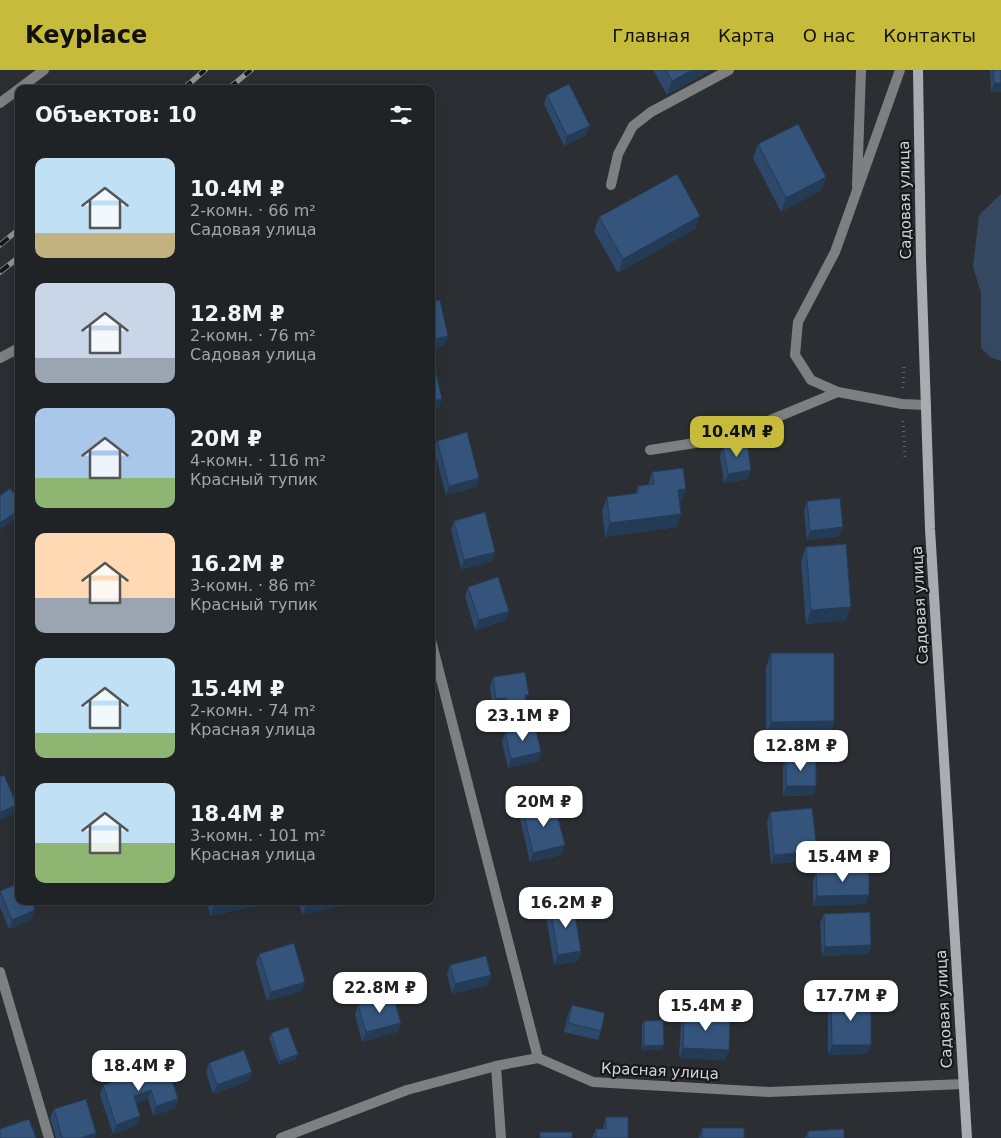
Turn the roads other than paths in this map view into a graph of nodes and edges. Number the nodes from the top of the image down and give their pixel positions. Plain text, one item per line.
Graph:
1 (44, 70) edge
2 (729, 70) edge
3 (861, 70) edge
4 (900, 70) edge
5 (918, 70) edge
6 (24, 85) edge
7 (15, 92) edge
8 (0, 103) edge
9 (611, 185) dead end
10 (857, 187) junction
11 (15, 350) edge
12 (0, 358) edge
13 (838, 392) junction
14 (926, 405) junction
15 (650, 450) dead end
16 (435, 656) edge
17 (0, 972) edge
18 (538, 1058) junction
19 (496, 1066) junction
20 (964, 1084) junction
21 (49, 1138) edge
22 (281, 1138) edge
23 (500, 1138) edge
24 (967, 1138) edge

1 - 6 street
2 - 9 street
3 - 10 street
4 - 10 street
5 - 14 main road, Садовая улица
7 - 8 street
10 - 13 street
11 - 12 street
13 - 14 street
13 - 15 street
14 - 20 main road, Садовая улица
16 - 18 street
17 - 21 street
18 - 19 street
18 - 20 street, Красная улица
19 - 22 street
19 - 23 street
20 - 24 main road, Садовая улица

